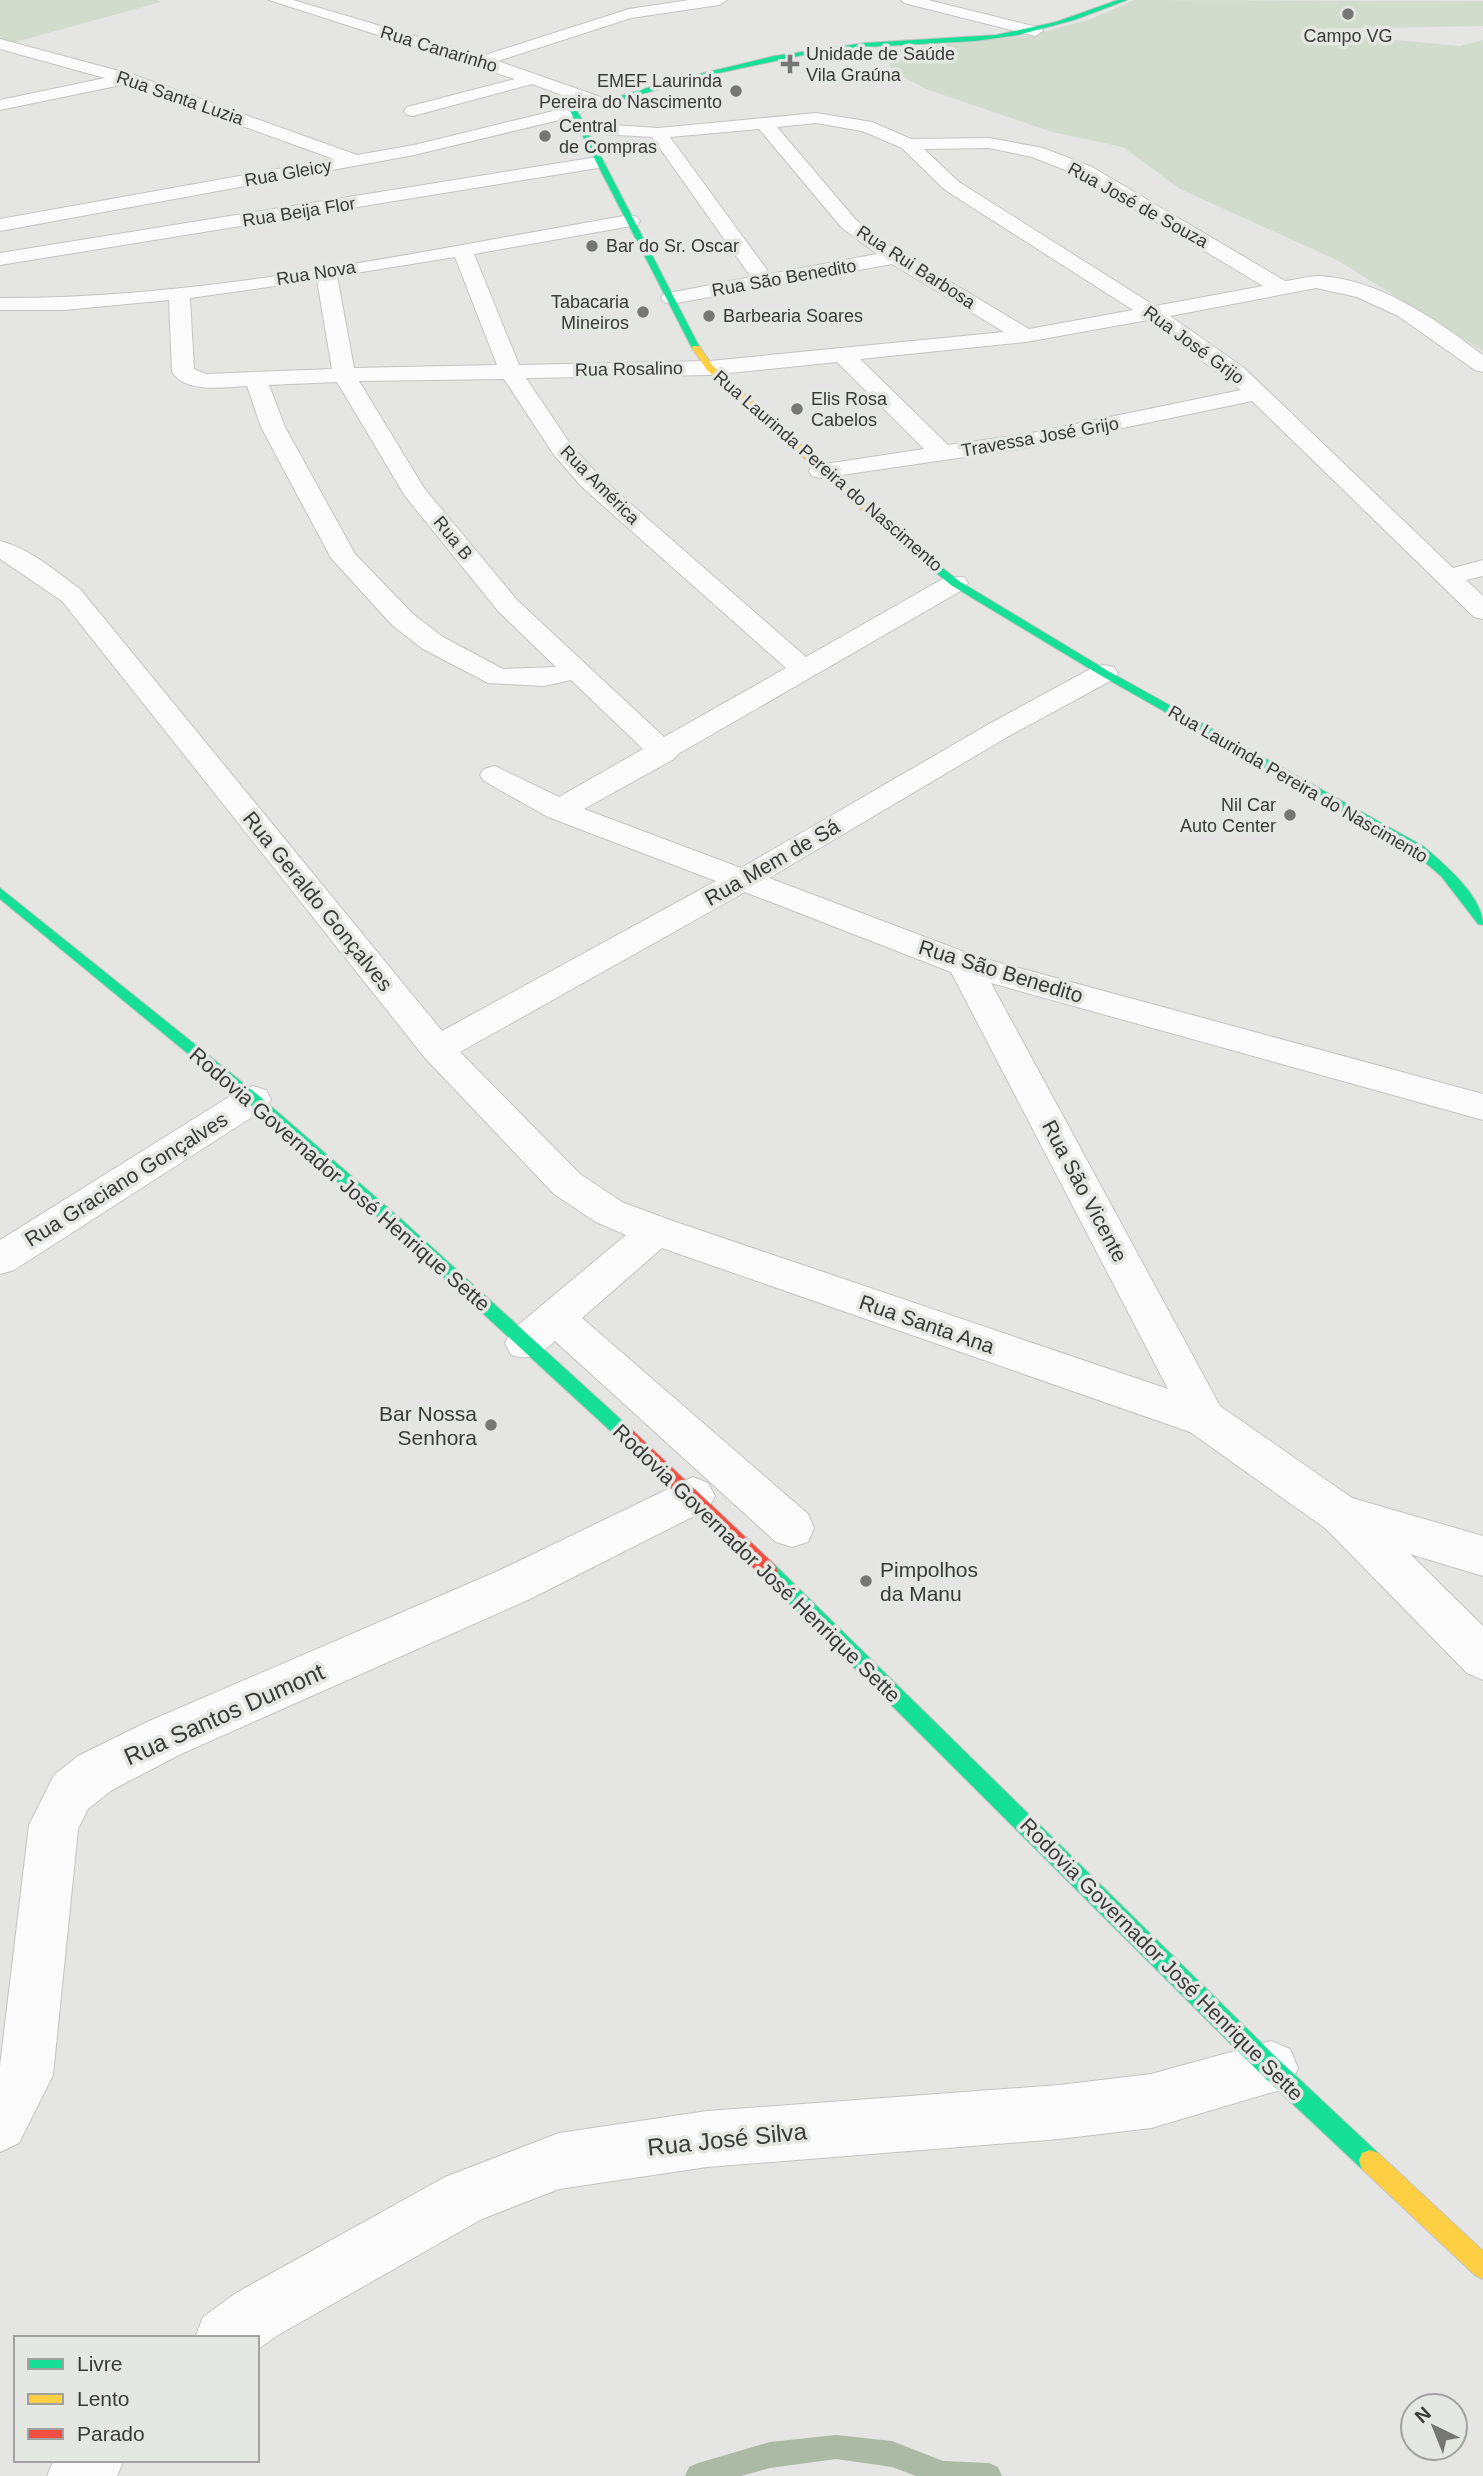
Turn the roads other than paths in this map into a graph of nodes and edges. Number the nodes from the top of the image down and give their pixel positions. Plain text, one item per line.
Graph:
1 (277, 0) edge
2 (719, 0) edge
3 (909, 0) edge
4 (1124, 0) edge
5 (1035, 31) junction
6 (0, 44) edge
7 (482, 61) junction
8 (128, 79) junction
9 (533, 79) junction
10 (600, 103) junction
11 (0, 104) edge
12 (413, 111) dead end
13 (574, 111) junction
14 (763, 122) junction
15 (583, 128) junction
16 (658, 133) junction
17 (908, 144) junction
18 (356, 161) junction
19 (597, 163) junction
20 (630, 221) junction
21 (0, 226) edge
22 (462, 248) junction
23 (896, 257) junction
24 (0, 259) edge
25 (326, 272) junction
26 (766, 283) junction
27 (1280, 287) junction
28 (179, 293) junction
29 (671, 298) junction
30 (0, 304) edge
31 (1154, 314) junction
32 (1026, 336) junction
33 (843, 355) junction
34 (1483, 365) edge
35 (710, 368) junction
36 (510, 371) junction
37 (344, 375) junction
38 (256, 378) junction
39 (1258, 393) junction
40 (942, 453) junction
41 (821, 471) junction
42 (0, 549) edge
43 (1483, 568) edge
44 (1448, 577) junction
45 (955, 583) junction
46 (1483, 611) edge
47 (574, 671) junction
48 (805, 671) junction
49 (1104, 673) junction
50 (664, 752) junction
51 (495, 775) dead end
52 (559, 810) junction
53 (745, 878) junction
54 (0, 892) edge
55 (1483, 921) edge
56 (964, 964) junction
57 (437, 1049) junction
58 (253, 1099) junction
59 (1483, 1107) edge
60 (656, 1231) junction
61 (0, 1259) edge
62 (569, 1330) dead end
63 (525, 1343) junction
64 (1205, 1419) junction
65 (693, 1496) junction
66 (1340, 1514) junction
67 (792, 1528) dead end
68 (1483, 1556) edge
69 (1483, 1658) edge
70 (1271, 2068) junction
71 (0, 2124) edge
72 (1483, 2267) edge
73 (227, 2336) edge
74 (91, 2462) edge
75 (78, 2476) edge

1 - 7 street, Rua Canarinho
2 - 7 street
3 - 5 street
4 - 5 street
5 - 10 street
6 - 8 street, Rua Santa Luzia
7 - 9 street, Rua Canarinho
8 - 11 street
8 - 18 street, Rua Santa Luzia
9 - 10 street, Rua Canarinho
9 - 12 street
10 - 13 street
13 - 15 street, Rua Laurinda Pereira do Nascimento
13 - 18 street, Rua Gleicy
14 - 16 street, Rua José de Souza
14 - 17 street, Rua José de Souza
14 - 23 street, Rua Rui Barbosa
15 - 16 street, Rua José de Souza
15 - 19 street, Rua Laurinda Pereira do Nascimento
16 - 26 street
17 - 27 street, Rua José de Souza
17 - 31 street, Rua José Grijo
18 - 21 street, Rua Gleicy
19 - 20 street, Rua Laurinda Pereira do Nascimento
19 - 24 street, Rua Beija Flor
20 - 22 street, Rua Nova
20 - 29 street, Rua Laurinda Pereira do Nascimento
22 - 25 street, Rua Nova
22 - 36 street, Rua América
23 - 26 street, Rua São Benedito
23 - 32 street, Rua Rui Barbosa
25 - 28 street, Rua Nova
25 - 37 street, Rua B
26 - 29 street, Rua São Benedito
27 - 31 street
27 - 34 street
28 - 30 street, Rua Nova
28 - 38 street, Rua Rosalino
29 - 35 street, Rua Laurinda Pereira do Nascimento
31 - 32 street, Rua Rosalino
31 - 39 street, Rua José Grijo
32 - 33 street, Rua Rosalino
33 - 35 street, Rua Rosalino
33 - 40 street
35 - 36 street, Rua Rosalino
35 - 41 street, Rua Laurinda Pereira do Nascimento
36 - 37 street, Rua Rosalino
36 - 48 street, Rua América
37 - 38 street, Rua Rosalino
37 - 47 street, Rua B
38 - 47 street
39 - 40 street, Travessa José Grijo
39 - 44 street, Rua José Grijo
40 - 41 street, Travessa José Grijo
41 - 45 street, Rua Laurinda Pereira do Nascimento
42 - 57 street, Rua Geraldo Gonçalves
43 - 44 street
44 - 46 street, Rua José Grijo
45 - 48 street
45 - 49 street, Rua Laurinda Pereira do Nascimento
47 - 50 street, Rua B
48 - 50 street
49 - 53 street, Rua Mem de Sá
49 - 55 street, Rua Laurinda Pereira do Nascimento
50 - 52 street
51 - 52 street, Rua São Benedito
52 - 53 street, Rua São Benedito
53 - 56 street, Rua São Benedito
53 - 57 street, Rua Mem de Sá
54 - 58 street, Rodovia Governador José Henrique Sette
56 - 59 street, Rua São Benedito
56 - 64 street, Rua São Vicente
57 - 60 street, Rua Geraldo Gonçalves
58 - 61 street, Rua Graciano Gonçalves
58 - 63 street, Rodovia Governador José Henrique Sette
60 - 63 street
60 - 64 street, Rua Santa Ana
62 - 67 street
63 - 65 street, Rodovia Governador José Henrique Sette
64 - 66 street, Rua Santa Ana
65 - 70 street, Rodovia Governador José Henrique Sette
65 - 71 street, Rua Santos Dumont
66 - 68 street, Rua Santa Ana
66 - 69 street, Rua Santa Ana
70 - 72 street, Rodovia Governador José Henrique Sette
70 - 73 street, Rua José Silva
74 - 75 street

